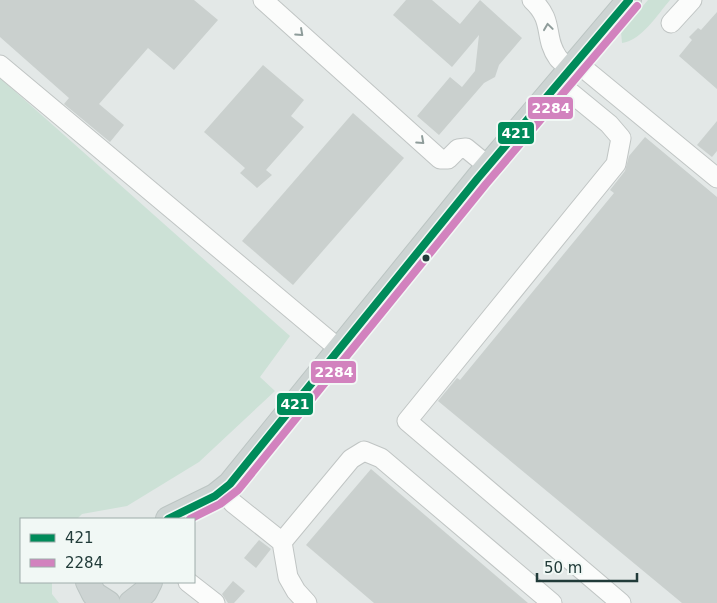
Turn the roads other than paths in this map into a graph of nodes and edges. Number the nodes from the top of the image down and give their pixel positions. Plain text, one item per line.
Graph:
1 (263, 0) edge
2 (532, 0) edge
3 (629, 0) edge
4 (692, 0) edge
5 (671, 23) dead end
6 (0, 65) edge
7 (566, 68) junction
8 (488, 166) junction
9 (717, 178) edge
10 (338, 348) junction
11 (223, 491) junction
12 (170, 518) edge
13 (282, 542) junction
14 (88, 583) edge
15 (150, 583) edge
16 (189, 583) edge
17 (108, 603) edge
18 (131, 603) edge
19 (215, 603) edge
20 (307, 603) edge
21 (552, 603) edge
22 (621, 603) edge

1 -> 8 lane
7 -> 2 lane
3 - 7 main road
4 - 5 lane
6 - 10 lane
7 - 8 main road
7 - 9 lane
7 - 22 lane
8 - 10 main road
10 - 11 main road
11 - 12 main road
11 - 13 lane
13 - 20 lane
13 - 21 lane
14 - 17 main road
15 - 18 main road
16 - 19 lane

